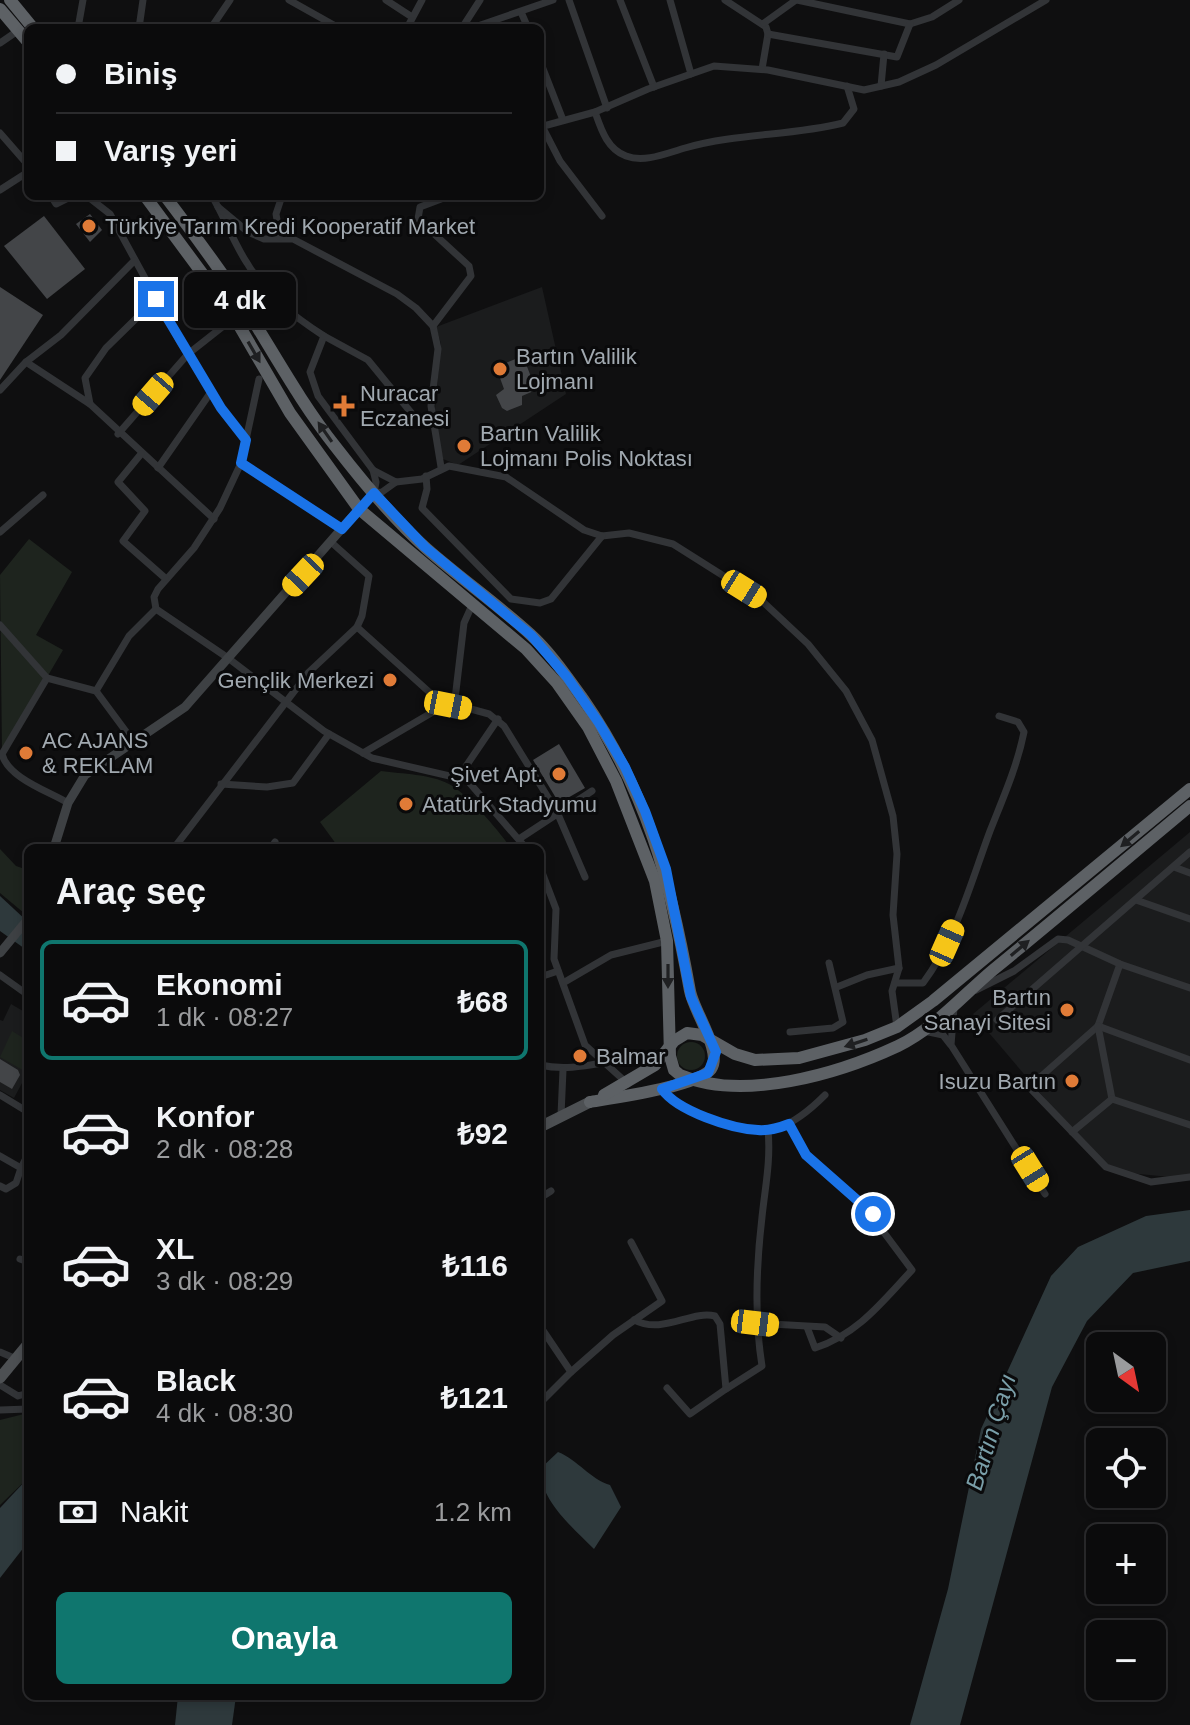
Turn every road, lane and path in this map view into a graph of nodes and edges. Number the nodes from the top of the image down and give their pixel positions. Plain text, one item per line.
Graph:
1 (10, 0) edge
2 (83, 0) edge
3 (143, 0) edge
4 (230, 0) edge
5 (289, 0) edge
6 (386, 0) edge
7 (422, 0) edge
8 (480, 0) edge
9 (553, 0) edge
10 (569, 0) edge
11 (620, 0) edge
12 (670, 0) edge
13 (725, 0) edge
14 (796, 0) edge
15 (959, 0) edge
16 (1046, 0) edge
17 (535, 4) edge
18 (0, 9) edge
19 (521, 12) junction
20 (412, 17) junction
21 (764, 23) junction
22 (30, 24) edge
23 (79, 24) edge
24 (140, 24) edge
25 (214, 24) edge
26 (332, 24) edge
27 (409, 24) edge
28 (465, 24) edge
29 (484, 24) edge
30 (526, 24) edge
31 (910, 24) junction
32 (19, 30) junction
33 (768, 34) junction
34 (24, 37) edge
35 (0, 43) edge
36 (884, 54) junction
37 (762, 69) junction
38 (544, 71) edge
39 (691, 74) junction
40 (847, 86) junction
41 (881, 86) junction
42 (654, 87) junction
43 (607, 108) junction
44 (595, 112) junction
45 (563, 120) junction
46 (544, 125) edge
47 (544, 132) edge
48 (0, 133) edge
49 (24, 160) edge
50 (24, 175) edge
51 (0, 190) edge
52 (92, 200) edge
53 (148, 200) edge
54 (168, 200) edge
55 (214, 200) edge
56 (281, 200) edge
57 (438, 200) edge
58 (218, 207) junction
59 (602, 216) dead end
60 (280, 237) junction
61 (134, 261) junction
62 (156, 299) junction
63 (226, 324) dead end
64 (433, 326) junction
65 (324, 336) junction
66 (188, 354) junction
67 (26, 362) junction
68 (259, 379) dead end
69 (0, 390) edge
70 (211, 392) junction
71 (90, 404) junction
72 (418, 421) dead end
73 (118, 434) junction
74 (246, 440) junction
75 (141, 454) junction
76 (241, 463) junction
77 (441, 467) junction
78 (158, 468) junction
79 (373, 470) junction
80 (426, 476) junction
81 (396, 482) junction
82 (374, 493) junction
83 (43, 495) dead end
84 (359, 509) junction
85 (214, 519) junction
86 (342, 529) junction
87 (0, 532) edge
88 (602, 536) junction
89 (331, 542) junction
90 (165, 578) junction
91 (473, 603) junction
92 (156, 609) junction
93 (0, 625) edge
94 (357, 627) junction
95 (228, 658) junction
96 (47, 678) junction
97 (96, 691) junction
98 (286, 701) junction
99 (448, 705) junction
100 (999, 716) dead end
101 (498, 719) junction
102 (329, 734) junction
103 (133, 741) junction
104 (363, 753) junction
105 (458, 778) junction
106 (221, 784) junction
107 (1190, 789) edge
108 (592, 791) dead end
109 (68, 803) junction
110 (1190, 806) edge
111 (557, 812) junction
112 (1190, 816) edge
113 (1173, 821) junction
114 (519, 839) junction
115 (55, 844) edge
116 (177, 844) edge
117 (523, 844) edge
118 (1190, 852) edge
119 (1174, 867) junction
120 (1190, 873) edge
121 (585, 877) dead end
122 (544, 878) edge
123 (1136, 900) junction
124 (1190, 919) edge
125 (24, 924) edge
126 (667, 941) junction
127 (1078, 947) junction
128 (0, 953) edge
129 (829, 963) dead end
130 (1120, 964) junction
131 (899, 968) junction
132 (558, 971) junction
133 (1, 975) edge
134 (544, 976) edge
135 (563, 983) junction
136 (895, 983) junction
137 (837, 987) junction
138 (1190, 988) edge
139 (24, 992) edge
140 (967, 994) junction
141 (955, 1006) junction
142 (997, 1020) dead end
143 (1098, 1026) junction
144 (897, 1027) junction
145 (921, 1031) junction
146 (790, 1032) dead end
147 (709, 1039) junction
148 (951, 1045) junction
149 (671, 1048) junction
150 (1190, 1060) edge
151 (666, 1062) junction
152 (603, 1063) junction
153 (544, 1066) edge
154 (563, 1070) junction
155 (694, 1079) junction
156 (623, 1086) junction
157 (662, 1089) junction
158 (0, 1095) edge
159 (825, 1095) dead end
160 (1112, 1099) junction
161 (590, 1102) joint
162 (24, 1110) edge
163 (561, 1115) junction
164 (789, 1124) junction
165 (544, 1125) edge
166 (1190, 1125) edge
167 (768, 1130) junction
168 (1072, 1132) junction
169 (0, 1156) edge
170 (24, 1171) edge
171 (1190, 1177) edge
172 (0, 1186) edge
173 (551, 1191) dead end
174 (1045, 1194) dead end
175 (544, 1195) edge
176 (631, 1242) dead end
177 (634, 1320) junction
178 (755, 1323) junction
179 (807, 1327) junction
180 (544, 1332) edge
181 (841, 1338) junction
182 (24, 1348) edge
183 (0, 1352) edge
184 (14, 1358) junction
185 (571, 1372) junction
186 (0, 1378) edge
187 (0, 1385) edge
188 (667, 1388) dead end
189 (726, 1389) junction
190 (24, 1395) edge
191 (544, 1399) edge
192 (24, 1408) edge
193 (0, 1410) edge

1 - 22 highway
2 - 23 street
3 - 24 street
4 - 25 street
5 - 26 street
6 - 20 street
7 - 20 street
8 - 28 street
9 - 17 street
10 - 43 street
11 - 42 street
12 - 39 street
13 - 21 street
14 - 21 street
14 - 31 street
15 - 31 street
16 - 41 street
17 - 19 street
18 - 32 highway
19 - 29 street
19 - 30 street
20 - 27 street
21 - 33 street
31 - 36 street
32 - 34 highway
32 - 35 street
33 - 36 street
33 - 37 street
36 - 41 street
37 - 39 street
37 - 40 street
38 - 45 street
39 - 42 street
40 - 41 street
40 - 44 street
42 - 43 street
43 - 44 street
44 - 45 street
45 - 46 street
47 - 59 street
48 - 49 street
50 - 51 street
52 - 61 street
53 -> 84 highway
82 -> 54 highway
55 - 58 street
56 - 60 street
57 - 64 street
58 - 60 street
58 - 65 street
60 - 64 street
61 - 62 street
61 - 67 street
62 - 66 street
62 - 71 street
63 - 66 street
64 - 77 street
65 - 72 street
65 - 79 street
66 - 70 street
66 - 73 street
67 - 69 street
67 - 71 street
68 - 74 street
70 - 74 street
70 - 78 street
71 - 73 street
73 - 75 street
74 - 76 street
75 - 78 street
75 - 90 street
76 - 85 street
76 - 86 street
77 - 80 street
77 - 88 street
78 - 85 street
79 - 81 street
79 - 82 street
80 - 81 street
80 - 88 street
81 - 82 street
82 - 84 highway
82 - 147 highway
83 - 87 street
84 - 86 main road
84 - 91 highway
85 - 90 street
86 - 89 main road
88 - 131 street
89 - 94 street
89 - 95 main road
90 - 92 street
91 - 99 street
91 - 126 highway
92 - 95 street
92 - 97 street
93 - 96 street
94 - 98 street
94 - 99 street
95 - 98 street
95 - 103 main road
96 - 97 street
96 - 109 street
97 - 103 street
98 - 102 street
98 - 106 street
99 - 101 street
99 - 104 street
100 - 136 street
101 - 105 street
101 - 111 street
102 - 104 street
102 - 106 street
103 - 109 main road
104 - 105 street
105 - 114 street
106 - 116 street
107 -> 144 highway
108 - 111 street
109 - 115 main road
110 - 113 highway
111 - 114 street
111 - 121 street
112 - 113 street
140 -> 113 highway
114 - 117 street
118 - 119 street
119 - 120 street
119 - 123 street
122 - 132 street
123 - 124 street
123 - 127 street
125 - 128 main road
126 - 135 street
126 -> 149 highway
127 - 130 street
127 - 140 street
127 - 142 street
129 - 137 street
130 - 138 street
130 - 143 street
131 - 136 street
131 - 137 street
132 - 134 street
132 - 135 street
133 - 139 street
135 - 152 street
136 - 144 street
137 - 146 street
140 - 141 highway
141 - 145 highway
141 - 148 street
143 - 150 street
143 - 160 street
143 - 168 street
144 -> 147 highway
145 - 148 street
145 - 155 highway
147 - 149 highway
147 - 155 highway
148 - 174 street
149 - 151 highway
151 - 152 street
151 - 155 highway
151 - 156 highway
152 - 154 street
152 - 156 street
153 - 154 street
154 - 163 street
155 - 157 highway
156 - 157 highway
156 - 161 highway
157 - 167 street
158 - 162 street
159 - 164 street
160 - 166 street
160 - 168 street
161 - 163 main road
163 - 165 main road
164 - 167 street
164 - 181 street
167 - 178 street
168 - 171 street
169 - 170 street
170 - 172 street
173 - 175 street
176 - 177 street
177 - 185 street
177 - 189 street
178 - 179 street
178 - 189 street
179 - 181 street
179 - 181 street
180 - 185 street
182 - 184 main road
183 - 184 street
184 - 186 main road
185 - 191 street
187 - 190 street
188 - 189 street
192 - 193 street

